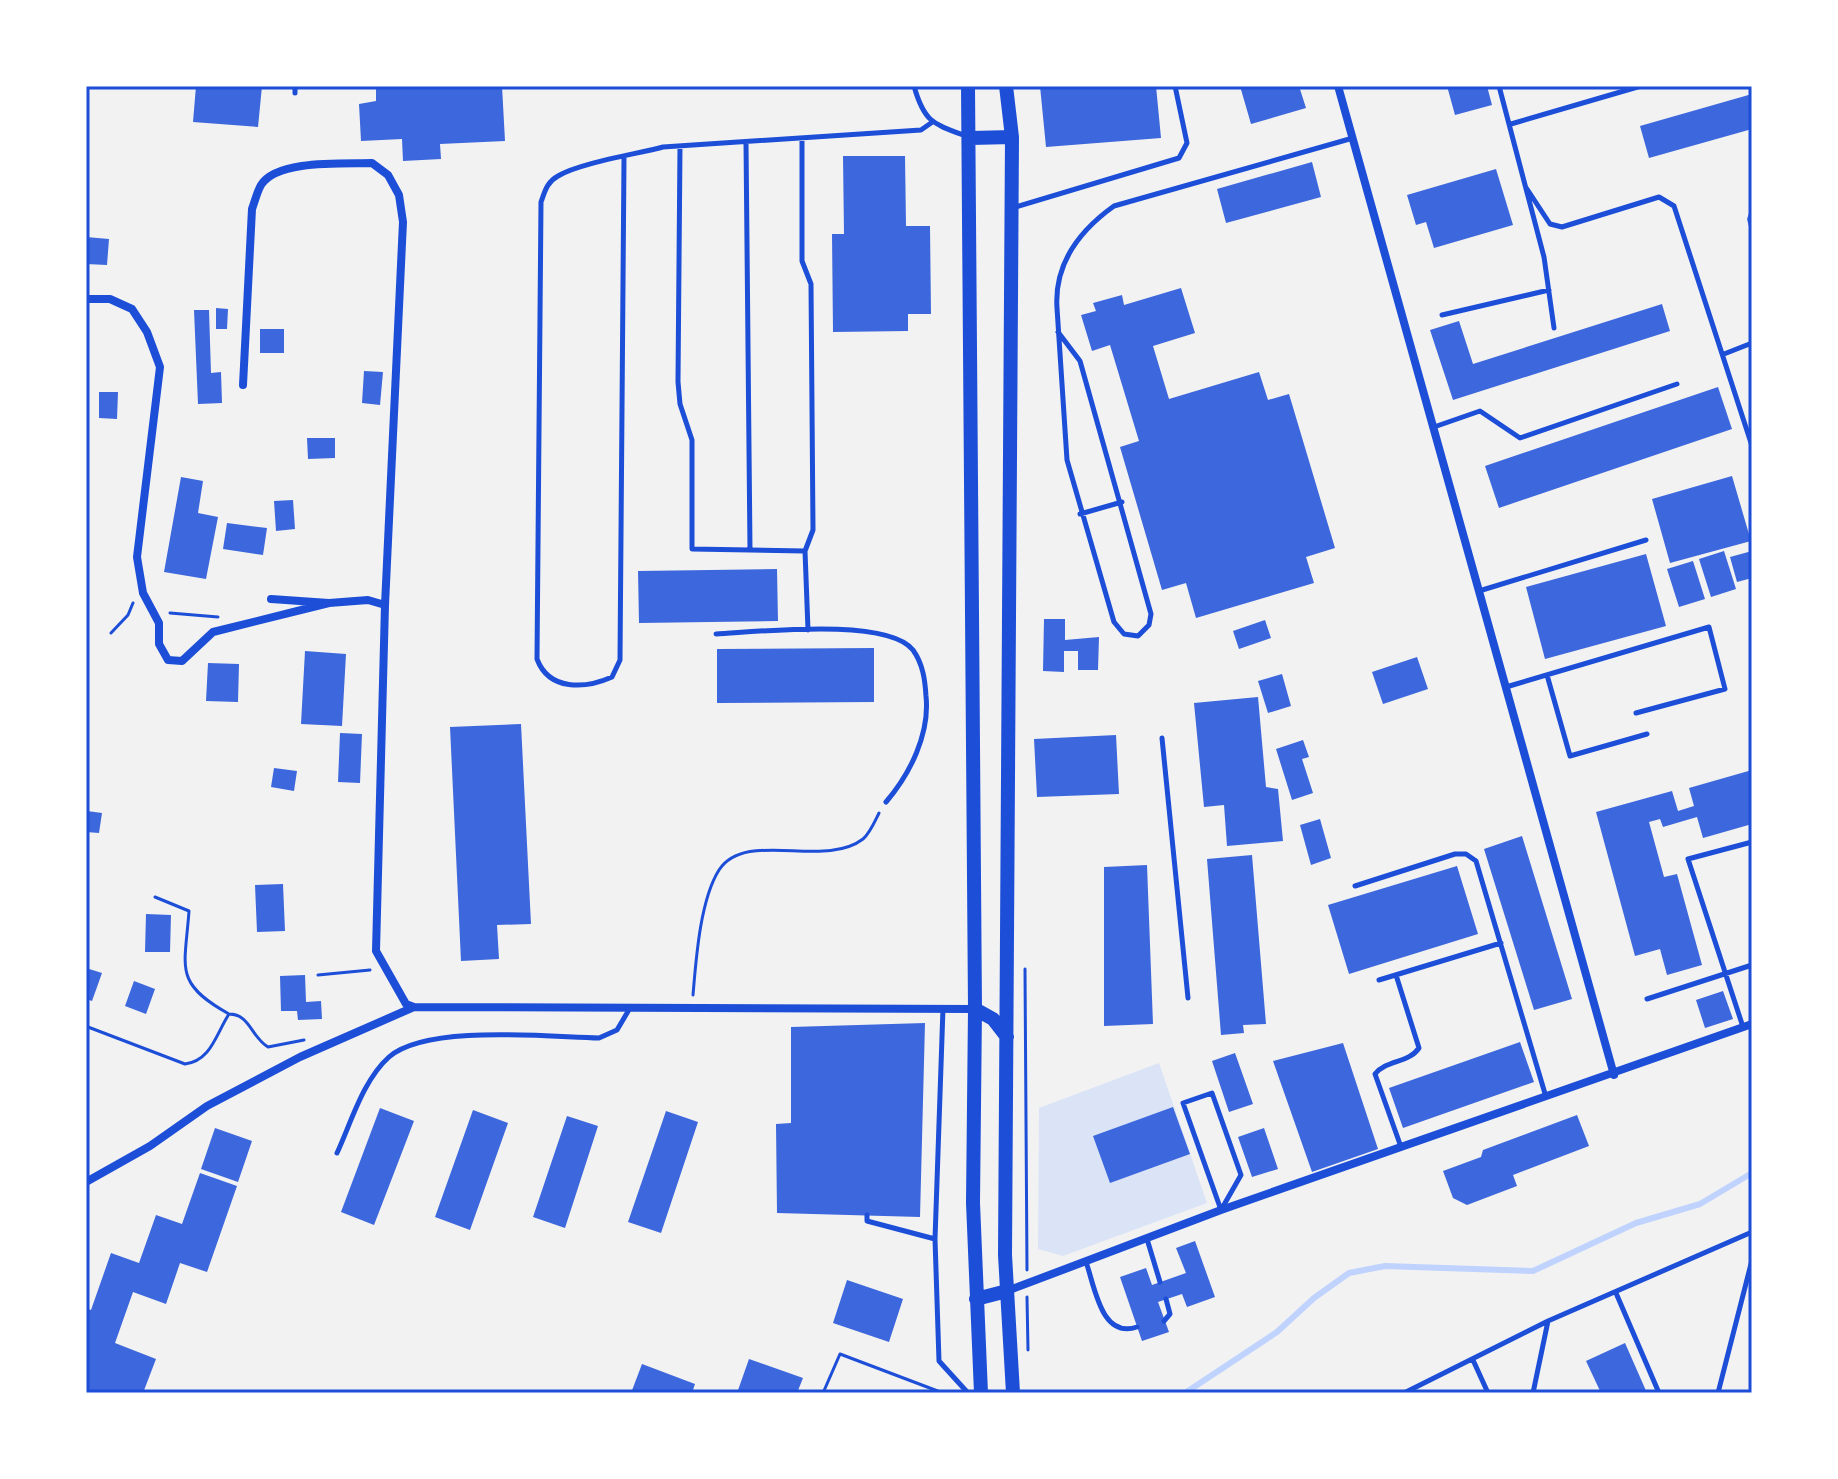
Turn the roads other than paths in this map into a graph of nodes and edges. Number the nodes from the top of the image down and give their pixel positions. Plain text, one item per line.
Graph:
1 (914, 86) edge
2 (968, 86) edge
3 (1006, 86) edge
4 (1175, 86) edge
5 (1338, 86) edge
6 (1499, 86) edge
7 (1641, 86) edge
8 (931, 123) junction
9 (1511, 124) junction
10 (1012, 137) junction
11 (802, 138) junction
12 (971, 138) junction
13 (1353, 138) junction
14 (746, 142) junction
15 (680, 146) junction
16 (624, 158) junction
17 (1527, 189) junction
18 (1011, 208) junction
19 (1549, 290) junction
20 (86, 299) edge
21 (1442, 315) dead end
22 (1554, 328) dead end
23 (1058, 332) junction
24 (1752, 343) edge
25 (1724, 354) junction
26 (1677, 384) dead end
27 (243, 385) dead end
28 (1434, 427) junction
29 (1752, 446) edge
30 (1122, 502) junction
31 (1080, 514) junction
32 (1646, 540) dead end
33 (750, 550) junction
34 (805, 551) junction
35 (1479, 591) junction
36 (271, 599) dead end
37 (329, 603) junction
38 (385, 605) junction
39 (808, 630) junction
40 (716, 634) dead end
41 (1547, 675) junction
42 (1506, 687) junction
43 (1636, 713) dead end
44 (1647, 734) dead end
45 (1162, 738) dead end
46 (886, 802) road end
47 (1752, 842) edge
48 (1355, 886) dead end
49 (1501, 943) junction
50 (1752, 965) edge
51 (1725, 974) junction
52 (1396, 975) junction
53 (1379, 980) dead end
54 (1188, 998) dead end
55 (1647, 999) dead end
56 (414, 1007) junction
57 (631, 1007) junction
58 (943, 1007) junction
59 (975, 1009) junction
60 (1748, 1026) edge
61 (1007, 1037) junction
62 (1614, 1075) junction
63 (1547, 1098) junction
64 (1401, 1148) junction
65 (337, 1153) dead end
66 (86, 1182) edge
67 (1221, 1210) junction
68 (867, 1215) dead end
69 (1752, 1232) edge
70 (935, 1239) junction
71 (1147, 1239) junction
72 (1752, 1260) edge
73 (1086, 1262) junction
74 (1160, 1282) dead end
75 (1007, 1291) junction
76 (1616, 1293) junction
77 (976, 1299) junction
78 (1166, 1299) dead end
79 (1164, 1321) dead end
80 (1548, 1321) junction
81 (1137, 1327) dead end
82 (1473, 1360) junction
83 (968, 1393) edge
84 (981, 1393) edge
85 (1013, 1393) edge
86 (1404, 1393) edge
87 (1488, 1393) edge
88 (1533, 1393) edge
89 (1659, 1393) edge
90 (1718, 1393) edge

1 - 8 lane
2 - 12 street
3 - 10 street
4 - 18 lane
5 - 13 street
6 - 9 lane
7 - 9 lane
8 - 11 lane
8 - 12 lane
9 - 17 lane
10 - 12 street
10 - 18 street
11 - 14 lane
11 - 34 lane
12 - 59 street
13 - 23 lane
13 - 28 street
14 - 15 lane
14 - 33 lane
15 - 16 lane
15 - 33 lane
16 - 16 lane
17 - 19 lane
17 - 25 lane
18 - 61 street
19 - 21 lane
19 - 22 lane
20 - 37 street
23 - 30 lane
23 - 31 lane
24 - 25 lane
25 - 29 lane
26 - 28 lane
27 - 38 street
28 - 35 street
30 - 31 lane
30 - 31 lane
32 - 35 lane
33 - 34 lane
34 - 39 lane
35 - 42 street
36 - 37 street
37 - 38 street
38 - 56 street
39 - 40 lane
39 - 46 lane
41 - 42 lane
41 - 43 lane
41 - 44 lane
42 - 62 street
45 - 54 lane
47 - 51 lane
48 - 49 lane
49 - 52 lane
49 - 63 lane
50 - 51 lane
51 - 55 lane
51 - 60 lane
52 - 53 lane
52 - 64 lane
56 - 57 street
56 - 66 street
57 - 58 street
57 - 65 lane
58 - 59 street
58 - 70 lane
59 - 61 street
59 - 77 street
60 - 62 street
61 - 75 street
62 - 63 street
63 - 64 street
64 - 67 street
67 - 67 lane
67 - 71 street
68 - 70 lane
69 - 76 lane
70 - 83 lane
71 - 73 street
71 - 74 lane
72 - 90 lane
73 - 75 street
73 - 81 lane
75 - 77 street
75 - 85 street
76 - 80 lane
76 - 89 lane
77 - 84 street
78 - 79 lane
80 - 82 lane
80 - 88 lane
82 - 86 lane
82 - 87 lane

